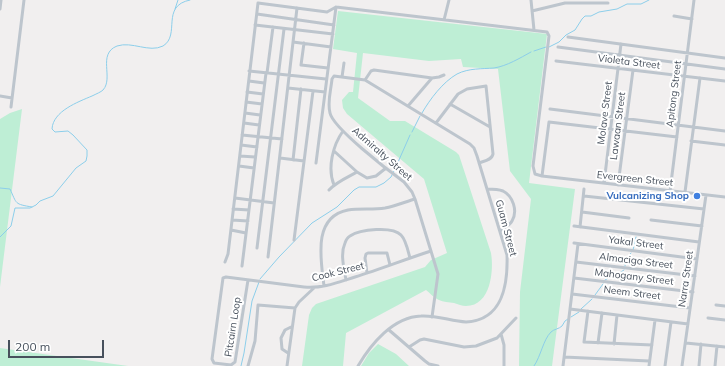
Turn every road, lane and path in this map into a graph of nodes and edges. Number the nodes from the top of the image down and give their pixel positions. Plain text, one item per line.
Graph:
1 (1, 0) edge
2 (24, 0) edge
3 (449, 0) edge
4 (531, 0) edge
5 (694, 0) edge
6 (565, 2) edge
7 (582, 2) edge
8 (600, 2) edge
9 (608, 3) dead end
10 (336, 7) junction
11 (297, 8) junction
12 (0, 9) edge
13 (532, 11) junction
14 (257, 14) junction
15 (674, 16) dead end
16 (692, 19) junction
17 (296, 20) junction
18 (444, 20) junction
19 (334, 24) junction
20 (255, 25) junction
21 (273, 28) junction
22 (284, 29) junction
23 (295, 30) junction
24 (534, 30) junction
25 (332, 34) junction
26 (568, 38) dead end
27 (293, 42) junction
28 (304, 44) junction
29 (621, 44) junction
30 (331, 47) junction
31 (558, 47) dead end
32 (688, 52) junction
33 (620, 56) junction
34 (725, 58) edge
35 (556, 61) dead end
36 (344, 63) dead end
37 (686, 64) junction
38 (328, 68) junction
39 (618, 68) junction
40 (725, 69) edge
41 (633, 70) junction
42 (250, 71) junction
43 (266, 73) junction
44 (278, 74) junction
45 (290, 75) junction
46 (444, 75) dead end
47 (334, 76) joint
48 (685, 76) junction
49 (342, 77) junction
50 (432, 78) junction
51 (700, 78) junction
52 (326, 79) junction
53 (365, 80) junction
54 (249, 81) junction
55 (725, 81) edge
56 (264, 83) junction
57 (288, 88) junction
58 (301, 89) junction
59 (313, 91) junction
60 (247, 92) junction
61 (325, 92) junction
62 (263, 94) junction
63 (0, 96) edge
64 (12, 98) junction
65 (246, 102) junction
66 (262, 104) junction
67 (450, 104) junction
68 (408, 106) junction
69 (11, 107) dead end
70 (550, 109) dead end
71 (245, 113) junction
72 (260, 115) junction
73 (612, 117) junction
74 (627, 118) junction
75 (244, 123) junction
76 (436, 123) junction
77 (259, 125) junction
78 (679, 125) junction
79 (490, 127) junction
80 (693, 127) junction
81 (611, 130) junction
82 (343, 131) junction
83 (625, 131) junction
84 (725, 131) edge
85 (242, 135) junction
86 (258, 136) junction
87 (677, 137) junction
88 (270, 138) junction
89 (282, 139) junction
90 (691, 141) junction
91 (725, 144) edge
92 (241, 145) junction
93 (256, 147) junction
94 (334, 151) junction
95 (240, 156) junction
96 (255, 158) junction
97 (280, 158) junction
98 (293, 160) junction
99 (304, 161) junction
100 (316, 163) dead end
101 (479, 163) junction
102 (238, 166) junction
103 (254, 168) junction
104 (386, 168) junction
105 (357, 172) junction
106 (542, 176) junction
107 (604, 183) junction
108 (334, 185) junction
109 (618, 185) junction
110 (487, 189) junction
111 (329, 190) dead end
112 (584, 190) dead end
113 (670, 191) junction
114 (684, 192) junction
115 (706, 195) junction
116 (584, 196) junction
117 (725, 197) edge
118 (235, 198) junction
119 (414, 199) junction
120 (250, 200) junction
121 (262, 201) junction
122 (274, 203) junction
123 (234, 209) junction
124 (249, 210) junction
125 (704, 210) junction
126 (582, 212) junction
127 (629, 218) dead end
128 (232, 220) junction
129 (651, 220) dead end
130 (248, 221) junction
131 (574, 226) dead end
132 (702, 226) junction
133 (580, 227) junction
134 (231, 230) junction
135 (500, 231) junction
136 (246, 233) junction
137 (294, 240) dead end
138 (700, 242) junction
139 (574, 244) dead end
140 (578, 244) junction
141 (257, 248) dead end
142 (431, 251) junction
143 (268, 257) dead end
144 (410, 258) junction
145 (697, 259) junction
146 (225, 262) dead end
147 (576, 262) junction
148 (390, 265) junction
149 (242, 266) dead end
150 (367, 273) junction
151 (695, 276) junction
152 (223, 278) joint
153 (574, 278) junction
154 (248, 280) junction
155 (346, 280) junction
156 (324, 286) junction
157 (315, 287) junction
158 (692, 292) junction
159 (572, 294) junction
160 (716, 305) dead end
161 (725, 306) edge
162 (295, 308) junction
163 (690, 308) junction
164 (570, 309) junction
165 (588, 311) junction
166 (602, 313) junction
167 (617, 315) junction
168 (432, 317) junction
169 (516, 318) dead end
170 (708, 318) dead end
171 (655, 320) junction
172 (725, 320) edge
173 (671, 322) junction
174 (688, 324) junction
175 (291, 327) junction
176 (388, 330) junction
177 (502, 334) junction
178 (598, 343) junction
179 (686, 343) junction
180 (614, 344) junction
181 (701, 344) junction
182 (652, 345) junction
183 (717, 346) junction
184 (409, 347) junction
185 (725, 347) edge
186 (288, 353) junction
187 (564, 357) junction
188 (650, 361) junction
189 (248, 366) edge
190 (287, 366) edge
191 (358, 366) edge
192 (438, 366) edge
193 (504, 366) edge
194 (563, 366) edge
195 (649, 366) edge
196 (665, 366) edge
197 (682, 366) edge
198 (699, 366) edge
199 (715, 366) edge

1 - 12 street
2 - 64 street
3 - 18 street
4 - 13 street
5 - 16 street, Apitong Street
6 - 7 street
6 - 13 street
7 - 8 street
8 - 9 street
10 - 11 street
10 - 18 street
10 - 19 street
11 - 14 street
11 - 17 street
13 - 24 street
14 - 17 street
14 - 20 street
15 - 16 street
16 - 32 street, Apitong Street
17 - 19 street
17 - 23 street
18 - 24 street
19 - 25 street
20 - 21 street
20 - 42 street
21 - 22 street
21 - 43 street
22 - 23 street
22 - 44 street
23 - 25 street
23 - 27 street
24 - 106 street
25 - 30 street
26 - 29 street
27 - 28 street
27 - 45 street
28 - 30 street
28 - 38 street
29 - 32 street
29 - 33 street, Molave Street
30 - 38 street
31 - 33 street
32 - 34 street
32 - 37 street, Apitong Street
33 - 37 street
33 - 39 street, Molave Street
35 - 39 street, Violeta Street
36 - 49 street
37 - 40 street
37 - 48 street, Apitong Street
38 - 52 street
39 - 41 street, Violeta Street
39 - 73 street, Molave Street
41 - 48 street, Violeta Street
41 - 74 street, Lawaan Street
42 - 43 street
42 - 54 street
43 - 44 street
43 - 56 street
44 - 45 street
44 - 88 street
45 - 52 street
45 - 57 street
46 - 50 street
47 - 49 street, Guam Street
47 - 82 street, Admiralty Street
48 - 51 street, Violeta Street
48 - 78 street, Apitong Street
49 - 53 street, Guam Street
50 - 53 street
50 - 68 street
51 - 55 street, Violeta Street
51 - 80 street
52 - 61 street
53 - 68 street, Guam Street
54 - 56 street
54 - 60 street
56 - 62 street
57 - 58 street
57 - 89 street
58 - 59 street
58 - 98 street
59 - 61 street
59 - 99 street
60 - 62 street
60 - 65 street
61 - 100 street
62 - 66 street
63 - 64 street
64 - 69 street
65 - 66 street
65 - 71 street
66 - 72 street
67 - 76 street
67 - 79 street
67 - 79 street
68 - 76 street, Guam Street
70 - 73 street
71 - 72 street
71 - 75 street
72 - 77 street
73 - 74 street
73 - 81 street, Molave Street
74 - 78 street
74 - 83 street, Lawaan Street
75 - 77 street
75 - 85 street
76 - 101 street, Guam Street
77 - 86 street
78 - 80 street
78 - 87 street, Apitong Street
79 - 101 street
80 - 84 street
80 - 90 street
81 - 83 street
81 - 106 street
81 - 107 street, Molave Street
82 - 94 street
82 - 104 street, Admiralty Street
83 - 87 street
83 - 109 street, Lawaan Street
85 - 86 street
85 - 92 street
86 - 88 street
86 - 93 street
87 - 113 street, Apitong Street
88 - 89 street
88 - 121 street
89 - 97 street
90 - 91 street
90 - 114 street
92 - 93 street
92 - 95 street
93 - 96 street
94 - 105 street
94 - 108 street
95 - 96 street
95 - 102 street
96 - 103 street
97 - 98 street
97 - 122 street
98 - 99 street
99 - 137 street
101 - 110 street, Guam Street
102 - 103 street
102 - 118 street
103 - 120 street
104 - 105 street
104 - 119 street, Admiralty Street
105 - 108 street
106 - 107 street, Evergreen Street
107 - 109 street, Evergreen Street
108 - 111 street
109 - 113 street, Evergreen Street
110 - 135 street, Guam Street
110 - 135 street
112 - 116 street
113 - 114 street, Evergreen Street
114 - 115 street, Evergreen Street
115 - 117 street, Evergreen Street
115 - 125 street, Narra Street
116 - 125 street
116 - 126 street
118 - 120 street
118 - 123 street
119 - 142 street, Admiralty Street
119 - 156 street
120 - 121 street
120 - 124 street
121 - 122 street
121 - 141 street
122 - 143 street
123 - 124 street
123 - 128 street
124 - 130 street
125 - 132 street, Narra Street
126 - 127 street
126 - 133 street
128 - 130 street
128 - 134 street
129 - 132 street
130 - 136 street
131 - 133 street
132 - 138 street, Narra Street
133 - 138 street
134 - 136 street
134 - 146 street
135 - 168 street, Guam Street
136 - 149 street
138 - 145 street, Narra Street
139 - 140 street, Yakal Street
140 - 145 street, Yakal Street
140 - 147 street
142 - 144 street, Cook Street
142 - 168 street, Admiralty Street
144 - 148 street, Cook Street
144 - 155 street
145 - 151 street, Narra Street
147 - 151 street, Almaciga Street
147 - 153 street
148 - 150 street, Cook Street
148 - 150 street
150 - 155 street, Cook Street
151 - 158 street, Narra Street
152 - 154 street, Cook Street
152 - 154 street, Pitcairn Loop
153 - 158 street, Mahogany Street
153 - 159 street
154 - 157 street, Cook Street
155 - 156 street, Cook Street
156 - 157 street, Cook Street
157 - 162 street
158 - 163 street, Narra Street
159 - 163 street, Neem Street
159 - 164 street
160 - 161 street
162 - 175 street
162 - 189 street
163 - 174 street, Narra Street
164 - 165 street
164 - 187 street
165 - 166 street
165 - 178 street
166 - 167 street
166 - 178 street
167 - 171 street
167 - 180 street
168 - 176 street, Guam Street
169 - 177 street
170 - 172 street
171 - 173 street
171 - 182 street
173 - 174 street
173 - 196 street
174 - 179 street, Narra Street
175 - 186 street
175 - 186 street
176 - 184 street
176 - 191 street, Guam Street
177 - 184 street
177 - 193 street
178 - 180 street
179 - 181 street
179 - 197 street, Narra Street
180 - 182 street
181 - 183 street
181 - 198 street
182 - 188 street
183 - 185 street
183 - 199 street
184 - 192 street
186 - 190 street
187 - 188 street
187 - 194 street
188 - 195 street

